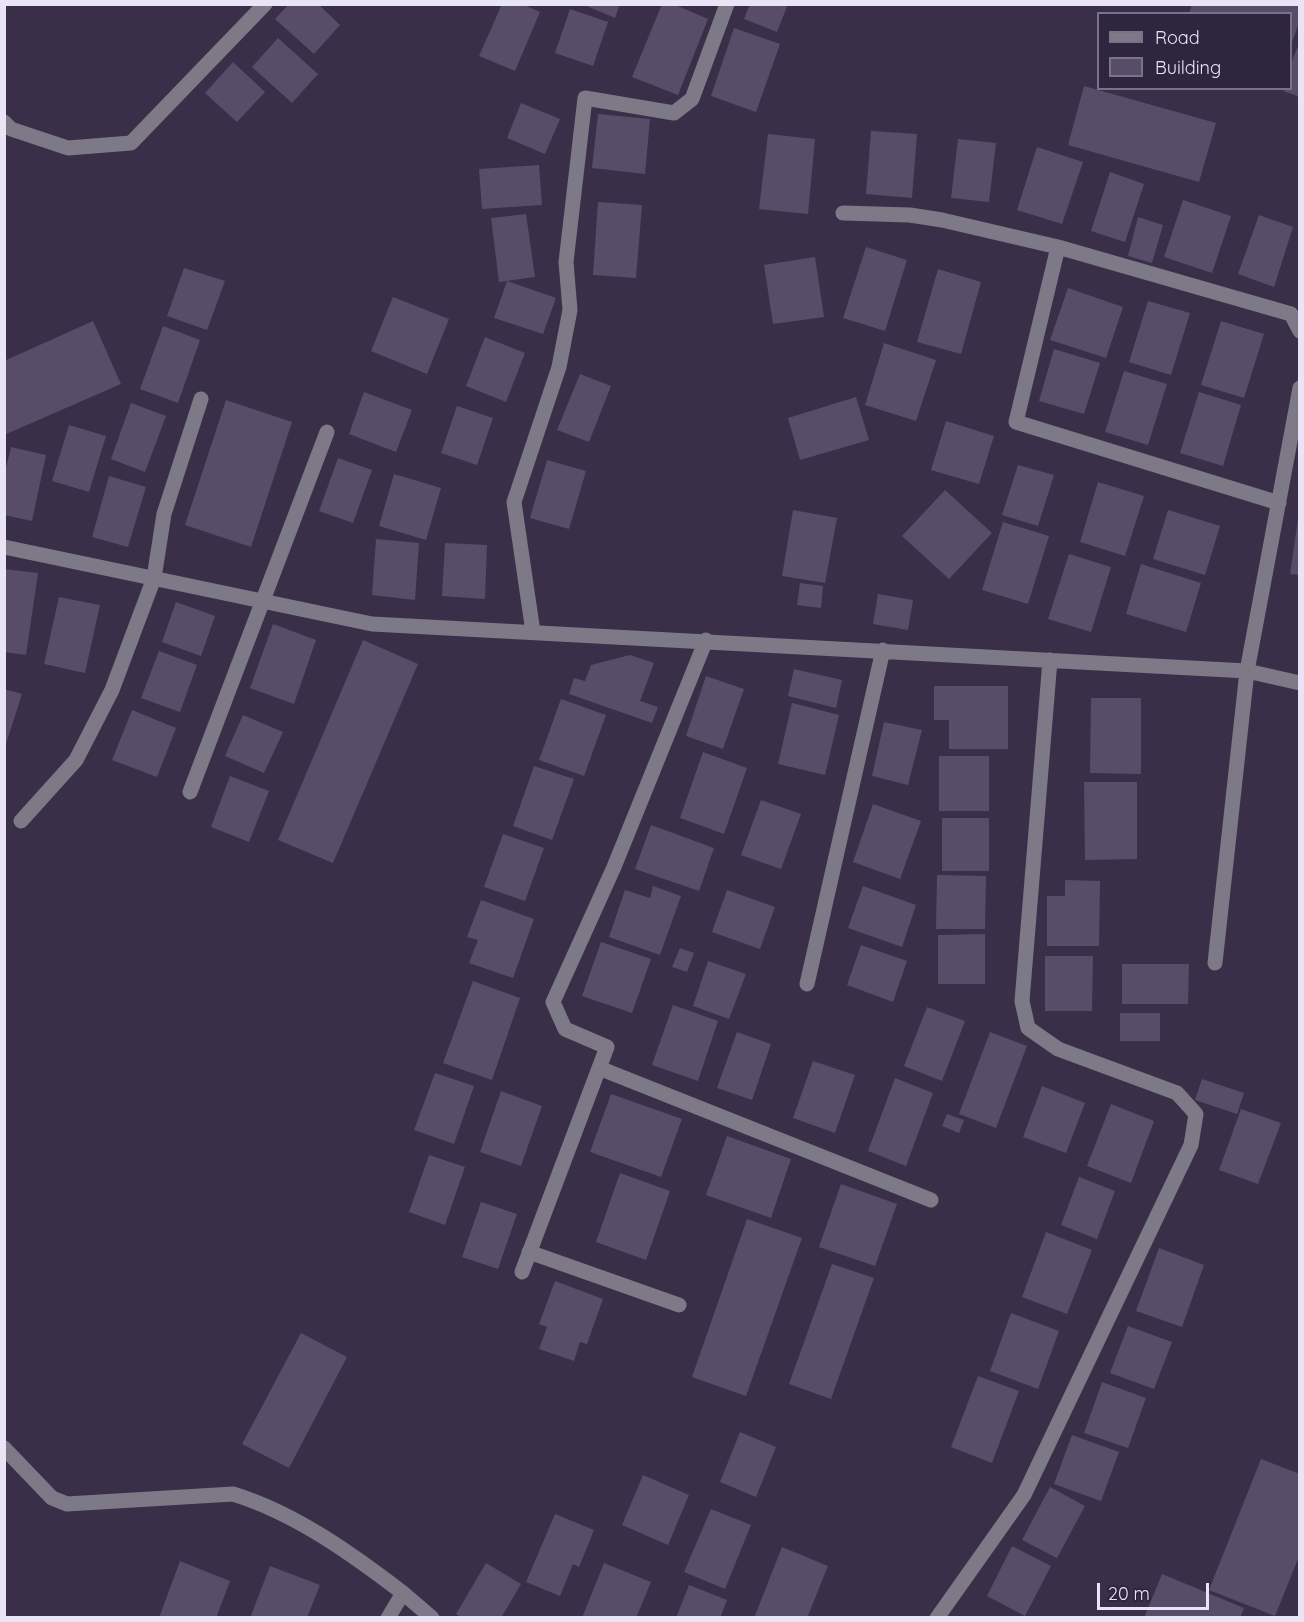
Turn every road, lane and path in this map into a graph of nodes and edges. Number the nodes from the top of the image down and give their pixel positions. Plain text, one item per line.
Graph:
1 (265, 4) edge
2 (727, 4) edge
3 (4, 122) edge
4 (843, 213) dead end
5 (1058, 247) junction
6 (1299, 331) edge
7 (1299, 388) edge
8 (201, 399) dead end
9 (327, 432) dead end
10 (1279, 503) junction
11 (4, 547) edge
12 (154, 578) junction
13 (262, 602) junction
14 (533, 632) junction
15 (706, 640) junction
16 (884, 650) junction
17 (1050, 660) junction
18 (1247, 671) junction
19 (1299, 683) edge
20 (190, 792) dead end
21 (21, 821) dead end
22 (1215, 963) dead end
23 (807, 984) dead end
24 (599, 1068) junction
25 (931, 1200) dead end
26 (530, 1252) junction
27 (522, 1272) dead end
28 (679, 1305) dead end
29 (4, 1448) edge
30 (403, 1593) junction
31 (388, 1617) edge
32 (432, 1617) edge
33 (937, 1617) edge

1 - 3 street
2 - 14 street
4 - 5 street
5 - 6 street
5 - 10 street
7 - 10 street
8 - 12 street
9 - 13 street
10 - 18 street
11 - 12 street
12 - 13 street
12 - 21 street
13 - 14 street
13 - 20 street
14 - 15 street
15 - 16 street
15 - 24 street
16 - 17 street
16 - 23 street
17 - 18 street
17 - 33 street
18 - 19 street
18 - 22 street
24 - 25 street
24 - 26 street
26 - 27 street
26 - 28 street
29 - 30 street
30 - 31 street
30 - 32 street

